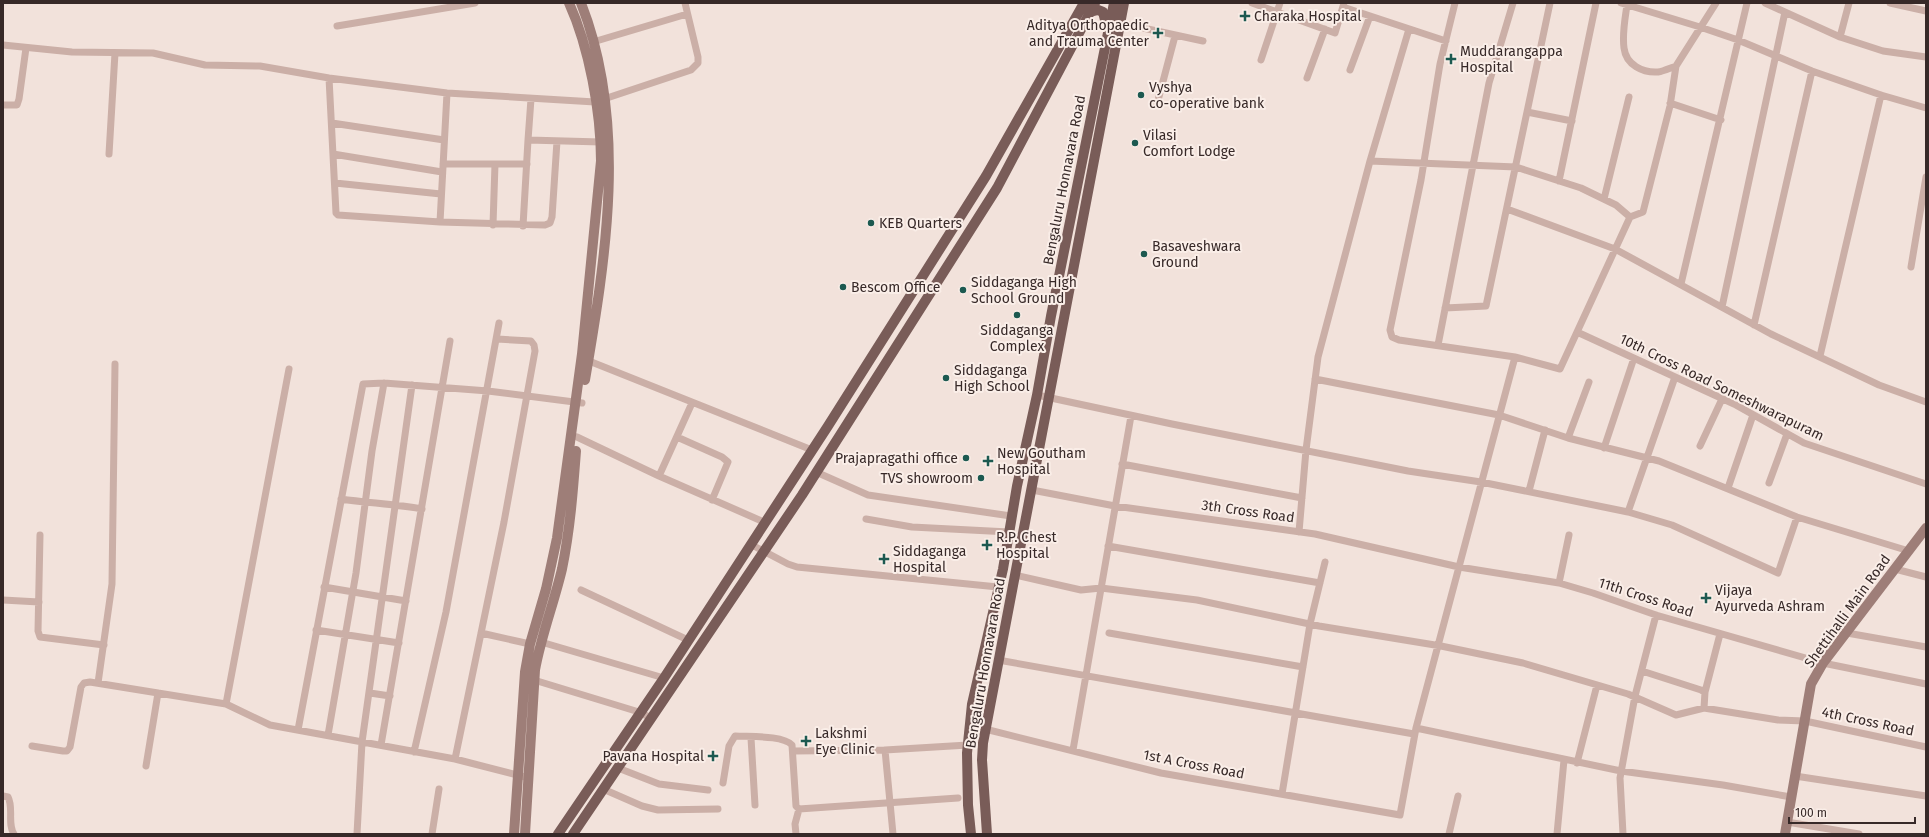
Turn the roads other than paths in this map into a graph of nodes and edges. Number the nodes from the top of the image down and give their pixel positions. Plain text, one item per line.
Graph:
1 (475, 3) edge
2 (582, 3) edge
3 (685, 3) edge
4 (1084, 3) edge
5 (1114, 3) edge
6 (1124, 3) edge
7 (1252, 3) edge
8 (1280, 3) edge
9 (1455, 3) edge
10 (1513, 3) edge
11 (1550, 3) edge
12 (1596, 3) edge
13 (1716, 3) edge
14 (1747, 3) edge
15 (1765, 3) edge
16 (1849, 3) edge
17 (1890, 3) edge
18 (1624, 4) edge
19 (570, 5) edge
20 (1343, 5) edge
21 (1093, 7) edge
22 (1926, 11) edge
23 (1278, 12) junction
24 (1785, 12) junction
25 (687, 14) junction
26 (1370, 16) junction
27 (1120, 23) junction
28 (337, 26) dead end
29 (1700, 27) junction
30 (1325, 29) junction
31 (1409, 29) junction
32 (1108, 32) junction
33 (1175, 36) junction
34 (1840, 37) junction
35 (1738, 40) junction
36 (1203, 41) dead end
37 (1446, 41) junction
38 (593, 42) junction
39 (3, 45) edge
40 (26, 48) junction
41 (115, 53) junction
42 (1776, 56) junction
43 (1926, 57) edge
44 (1261, 60) dead end
45 (1676, 66) junction
46 (1350, 70) dead end
47 (1812, 71) junction
48 (330, 78) junction
49 (1307, 78) dead end
50 (446, 93) junction
51 (1881, 95) junction
52 (1629, 97) dead end
53 (531, 99) junction
54 (1926, 100) edge
55 (600, 101) junction
56 (1670, 103) junction
57 (1157, 104) dead end
58 (3, 105) edge
59 (1925, 108) edge
60 (1527, 112) junction
61 (1720, 120) junction
62 (1572, 121) junction
63 (332, 123) junction
64 (444, 140) junction
65 (528, 140) junction
66 (556, 141) junction
67 (601, 142) junction
68 (109, 154) dead end
69 (333, 154) junction
70 (1370, 161) junction
71 (1424, 163) junction
72 (495, 164) junction
73 (526, 164) junction
74 (1474, 165) junction
75 (1516, 167) junction
76 (443, 168) junction
77 (1926, 177) edge
78 (1559, 181) junction
79 (335, 183) junction
80 (441, 194) junction
81 (1604, 199) junction
82 (1507, 209) junction
83 (1630, 217) junction
84 (440, 222) junction
85 (493, 225) junction
86 (523, 226) junction
87 (1616, 249) junction
88 (1911, 267) dead end
89 (1681, 284) junction
90 (1722, 307) junction
91 (1445, 308) junction
92 (499, 323) dead end
93 (1754, 325) junction
94 (1577, 332) junction
95 (497, 339) junction
96 (450, 341) dead end
97 (1438, 345) junction
98 (1820, 356) junction
99 (1515, 357) junction
100 (1634, 358) junction
101 (588, 361) junction
102 (115, 364) dead end
103 (289, 369) dead end
104 (1675, 377) junction
105 (1315, 379) junction
106 (1589, 382) dead end
107 (384, 383) junction
108 (412, 385) junction
109 (442, 388) junction
110 (488, 391) junction
111 (1037, 395) junction
112 (528, 396) junction
113 (1050, 398) junction
114 (1722, 399) junction
115 (579, 402) junction
116 (1926, 402) edge
117 (692, 403) junction
118 (1499, 415) junction
119 (1753, 415) junction
120 (1131, 416) junction
121 (1545, 430) junction
122 (1787, 434) junction
123 (577, 437) junction
124 (677, 437) junction
125 (1568, 438) junction
126 (1700, 446) dead end
127 (1604, 448) junction
128 (812, 450) junction
129 (1306, 450) junction
130 (1646, 458) junction
131 (1122, 464) junction
132 (816, 472) junction
133 (659, 476) junction
134 (1481, 482) junction
135 (1769, 483) dead end
136 (1926, 484) edge
137 (1728, 488) junction
138 (1032, 490) junction
139 (1529, 491) junction
140 (1302, 498) junction
141 (341, 499) junction
142 (712, 500) junction
143 (366, 503) junction
144 (395, 504) junction
145 (1115, 506) junction
146 (422, 509) junction
147 (1628, 512) junction
148 (1012, 516) junction
149 (1796, 517) junction
150 (866, 519) dead end
151 (764, 522) junction
152 (1926, 528) edge
153 (1009, 532) junction
154 (1299, 532) junction
155 (40, 535) dead end
156 (1569, 535) dead end
157 (750, 544) junction
158 (1108, 546) junction
159 (1909, 551) junction
160 (763, 552) junction
161 (1325, 562) dead end
162 (1459, 567) junction
163 (1896, 569) junction
164 (1015, 575) junction
165 (1926, 577) edge
166 (1320, 583) junction
167 (1559, 583) junction
168 (324, 587) junction
169 (998, 587) junction
170 (1101, 588) junction
171 (582, 590) dead end
172 (353, 592) junction
173 (383, 597) junction
174 (3, 600) edge
175 (406, 601) junction
176 (39, 602) junction
177 (1656, 615) junction
178 (1310, 624) junction
179 (316, 630) junction
180 (481, 633) junction
181 (1847, 633) junction
182 (1109, 634) dead end
183 (1720, 634) junction
184 (345, 635) junction
185 (377, 640) junction
186 (688, 640) junction
187 (540, 642) junction
188 (399, 643) junction
189 (530, 644) junction
190 (104, 645) junction
191 (1438, 645) junction
192 (1926, 647) edge
193 (998, 660) junction
194 (1823, 663) junction
195 (1303, 667) junction
196 (1642, 671) junction
197 (1086, 675) junction
198 (664, 678) junction
199 (534, 680) junction
200 (98, 683) junction
201 (1926, 684) edge
202 (1597, 685) junction
203 (370, 692) junction
204 (1705, 692) junction
205 (158, 693) junction
206 (390, 696) junction
207 (1635, 696) junction
208 (226, 704) junction
209 (1704, 708) junction
210 (639, 712) junction
211 (1296, 713) junction
212 (651, 718) junction
213 (1805, 720) junction
214 (985, 729) junction
215 (298, 730) junction
216 (1415, 731) junction
217 (328, 735) junction
218 (751, 738) junction
219 (362, 742) junction
220 (381, 745) junction
221 (968, 745) junction
222 (32, 746) dead end
223 (1926, 747) edge
224 (885, 750) junction
225 (1073, 750) junction
226 (794, 751) junction
227 (414, 752) junction
228 (455, 759) junction
229 (1564, 760) junction
230 (1577, 762) junction
231 (146, 766) dead end
232 (618, 768) junction
233 (1621, 771) junction
234 (518, 776) junction
235 (1795, 776) junction
236 (529, 778) junction
237 (723, 782) dead end
238 (439, 789) dead end
239 (603, 789) junction
240 (708, 790) dead end
241 (1282, 794) junction
242 (3, 796) edge
243 (1458, 796) dead end
244 (1926, 796) edge
245 (1791, 797) junction
246 (958, 798) dead end
247 (890, 804) junction
248 (755, 805) dead end
249 (718, 809) dead end
250 (799, 809) junction
251 (1787, 822) junction
252 (576, 833) edge
253 (14, 834) edge
254 (357, 834) edge
255 (432, 834) edge
256 (514, 834) edge
257 (526, 834) edge
258 (558, 834) edge
259 (796, 834) edge
260 (893, 834) edge
261 (971, 834) edge
262 (987, 834) edge
263 (1449, 834) edge
264 (1557, 834) edge
265 (1623, 834) edge
266 (1785, 834) edge
267 (1859, 834) edge

1 - 28 street
2 - 19 street
2 - 38 main road
3 - 25 street
4 - 128 main road
5 - 32 main road, Bengaluru Honnavara Road
6 - 27 main road, Bengaluru Honnavara Road
7 - 23 street
8 - 23 street
9 - 37 street
10 - 74 street
11 - 60 street
12 - 62 street
13 - 29 street
14 - 35 street
15 - 24 street
16 - 34 street
17 - 22 street
18 - 29 street
18 - 45 street
19 - 55 main road
20 - 26 street
20 - 30 street
21 - 32 main road
21 - 132 main road
23 - 30 street
23 - 44 street
24 - 34 street
24 - 42 street
25 - 38 street
25 - 55 street
26 - 31 street
26 - 46 street
27 - 33 street
27 - 113 main road, Bengaluru Honnavara Road
29 - 35 street
29 - 45 street
30 - 49 street
31 - 37 street
31 - 70 street
32 - 111 main road, Bengaluru Honnavara Road
33 - 36 street
33 - 57 street
34 - 43 street
35 - 42 street
35 - 61 street
37 - 71 street
38 - 55 main road
39 - 40 street
40 - 41 street
40 - 58 street
41 - 48 street
41 - 68 street
42 - 47 street
42 - 90 street
45 - 56 street
47 - 51 street
47 - 93 street
48 - 50 street
48 - 63 street
50 - 53 street
50 - 64 street
51 - 59 street
51 - 98 street
52 - 81 street
53 - 55 street
53 - 65 street
54 - 59 street
55 - 67 main road
55 - 101 main road
56 - 61 street
56 - 83 street
60 - 62 street
60 - 75 street
61 - 89 street
62 - 78 street
63 - 64 street
63 - 69 street
64 - 76 street
65 - 66 street
65 - 73 street
66 - 67 street
66 - 86 street
67 - 115 main road
69 - 76 street
69 - 79 street
70 - 71 street
70 - 105 street
71 - 74 street
71 - 97 street
72 - 73 street
72 - 76 street
72 - 85 street
73 - 86 street
74 - 75 street
74 - 91 street
75 - 78 street
75 - 82 street
76 - 80 street
77 - 88 street
78 - 81 street
79 - 80 street
79 - 84 street
80 - 84 street
81 - 83 street
82 - 87 street
82 - 91 street
83 - 87 street
84 - 85 street
85 - 86 street
87 - 89 street
87 - 94 street
89 - 90 street
90 - 93 street
91 - 97 street
92 - 95 street
93 - 98 street
94 - 99 street
94 - 100 street, 10th Cross Road Someshwarapuram
95 - 110 street
95 - 112 street
96 - 109 street
97 - 99 street
98 - 116 street
99 - 118 street
100 - 104 street, 10th Cross Road Someshwarapuram
100 - 127 street
101 - 115 main road
101 - 117 street
102 - 190 street
103 - 208 street
104 - 114 street, 10th Cross Road Someshwarapuram
104 - 130 street
105 - 118 street
105 - 129 street
106 - 125 street
107 - 108 street
107 - 141 street
107 - 143 street
108 - 109 street
108 - 144 street
109 - 110 street
109 - 146 street
110 - 112 street
110 - 227 street
111 - 113 street
111 - 148 main road, Bengaluru Honnavara Road
112 - 115 street
112 - 180 street
113 - 120 street
113 - 138 main road, Bengaluru Honnavara Road
114 - 119 street, 10th Cross Road Someshwarapuram
114 - 126 street
115 - 123 main road
115 - 189 main road
117 - 124 street
117 - 128 street
118 - 121 street
118 - 134 street
119 - 122 street, 10th Cross Road Someshwarapuram
119 - 137 street
120 - 129 street
120 - 131 street
121 - 125 street
121 - 139 street
122 - 135 street
122 - 136 street, 10th Cross Road Someshwarapuram
123 - 133 street
123 - 187 main road
124 - 133 street
124 - 142 street
125 - 127 street
127 - 130 street
128 - 151 main road
129 - 134 street
129 - 140 street
130 - 137 street
130 - 147 street
131 - 140 street
131 - 145 street
132 - 148 street
132 - 160 main road
133 - 142 street
134 - 139 street
134 - 162 street
137 - 149 street
138 - 145 street, 3th Cross Road
138 - 164 main road, Bengaluru Honnavara Road
139 - 147 street
140 - 154 street
141 - 143 street
141 - 168 street
142 - 151 street
143 - 144 street
143 - 172 street
144 - 146 street
144 - 173 street
145 - 154 street, 3th Cross Road
145 - 158 street
146 - 175 street
147 - 149 street
148 - 153 main road, Bengaluru Honnavara Road
149 - 159 street
150 - 153 street
151 - 157 main road
152 - 159 main road, Shettihalli Main Road
153 - 169 main road, Bengaluru Honnavara Road
154 - 162 street, 3th Cross Road
155 - 176 street
156 - 167 street
157 - 160 street
157 - 186 main road
158 - 166 street
158 - 170 street
159 - 163 main road, Shettihalli Main Road
160 - 169 street
160 - 212 main road
161 - 166 street
162 - 167 street, 11th Cross Road
162 - 191 street
163 - 165 street
163 - 181 main road, Shettihalli Main Road
164 - 170 street
164 - 193 main road, Bengaluru Honnavara Road
166 - 178 street
167 - 177 street, 11th Cross Road
168 - 172 street
168 - 179 street
169 - 221 main road, Bengaluru Honnavara Road
170 - 178 street
170 - 197 street
171 - 186 street
172 - 173 street
172 - 184 street
173 - 175 street
173 - 185 street
174 - 176 street
175 - 188 street
176 - 190 street
177 - 183 street, 11th Cross Road
177 - 196 street
178 - 191 street
178 - 195 street
179 - 184 street
179 - 215 street
180 - 189 street
180 - 228 street
181 - 192 street
181 - 194 main road, Shettihalli Main Road
182 - 195 street
183 - 194 street, 11th Cross Road
183 - 204 street
184 - 185 street
184 - 217 street
185 - 188 street
185 - 203 street
186 - 198 main road
187 - 198 street
187 - 199 main road
188 - 206 street
189 - 234 main road
190 - 200 street
191 - 202 street
191 - 216 street
193 - 197 street
193 - 214 main road, Bengaluru Honnavara Road
194 - 201 street, 11th Cross Road
194 - 213 main road, Shettihalli Main Road
195 - 211 street
196 - 204 street
196 - 207 street
197 - 211 street
197 - 225 street
198 - 210 main road
199 - 210 street
199 - 236 main road
200 - 205 street
200 - 222 street
202 - 207 street
202 - 230 street
203 - 206 street
203 - 219 street
204 - 209 street
205 - 208 street
205 - 231 street
206 - 220 street
207 - 209 street
207 - 233 street
208 - 215 street
209 - 213 street, 4th Cross Road
210 - 212 street
210 - 258 main road
211 - 216 street
211 - 241 street
212 - 232 main road
213 - 223 street, 4th Cross Road
213 - 235 main road, Shettihalli Main Road
214 - 225 street, 1st A Cross Road
214 - 262 main road, Bengaluru Honnavara Road
215 - 217 street
216 - 229 street
216 - 241 street, 1st A Cross Road
217 - 219 street
218 - 226 street
218 - 237 street
218 - 248 street
219 - 220 street
219 - 254 street
220 - 227 street
221 - 224 street
221 - 261 main road, Bengaluru Honnavara Road
224 - 226 street
224 - 247 street
225 - 241 street, 1st A Cross Road
226 - 250 street
227 - 228 street
228 - 234 street
229 - 230 street
229 - 264 street
230 - 233 street
232 - 239 main road
232 - 240 street
233 - 245 street
233 - 265 street
234 - 236 street
234 - 256 main road
235 - 244 street
235 - 245 main road, Shettihalli Main Road
236 - 257 main road
238 - 255 street
239 - 249 street
239 - 252 main road
242 - 253 street
243 - 263 street
245 - 251 main road, Shettihalli Main Road
246 - 247 street
247 - 250 street
247 - 260 street
250 - 259 street
251 - 266 main road, Shettihalli Main Road
251 - 267 street

